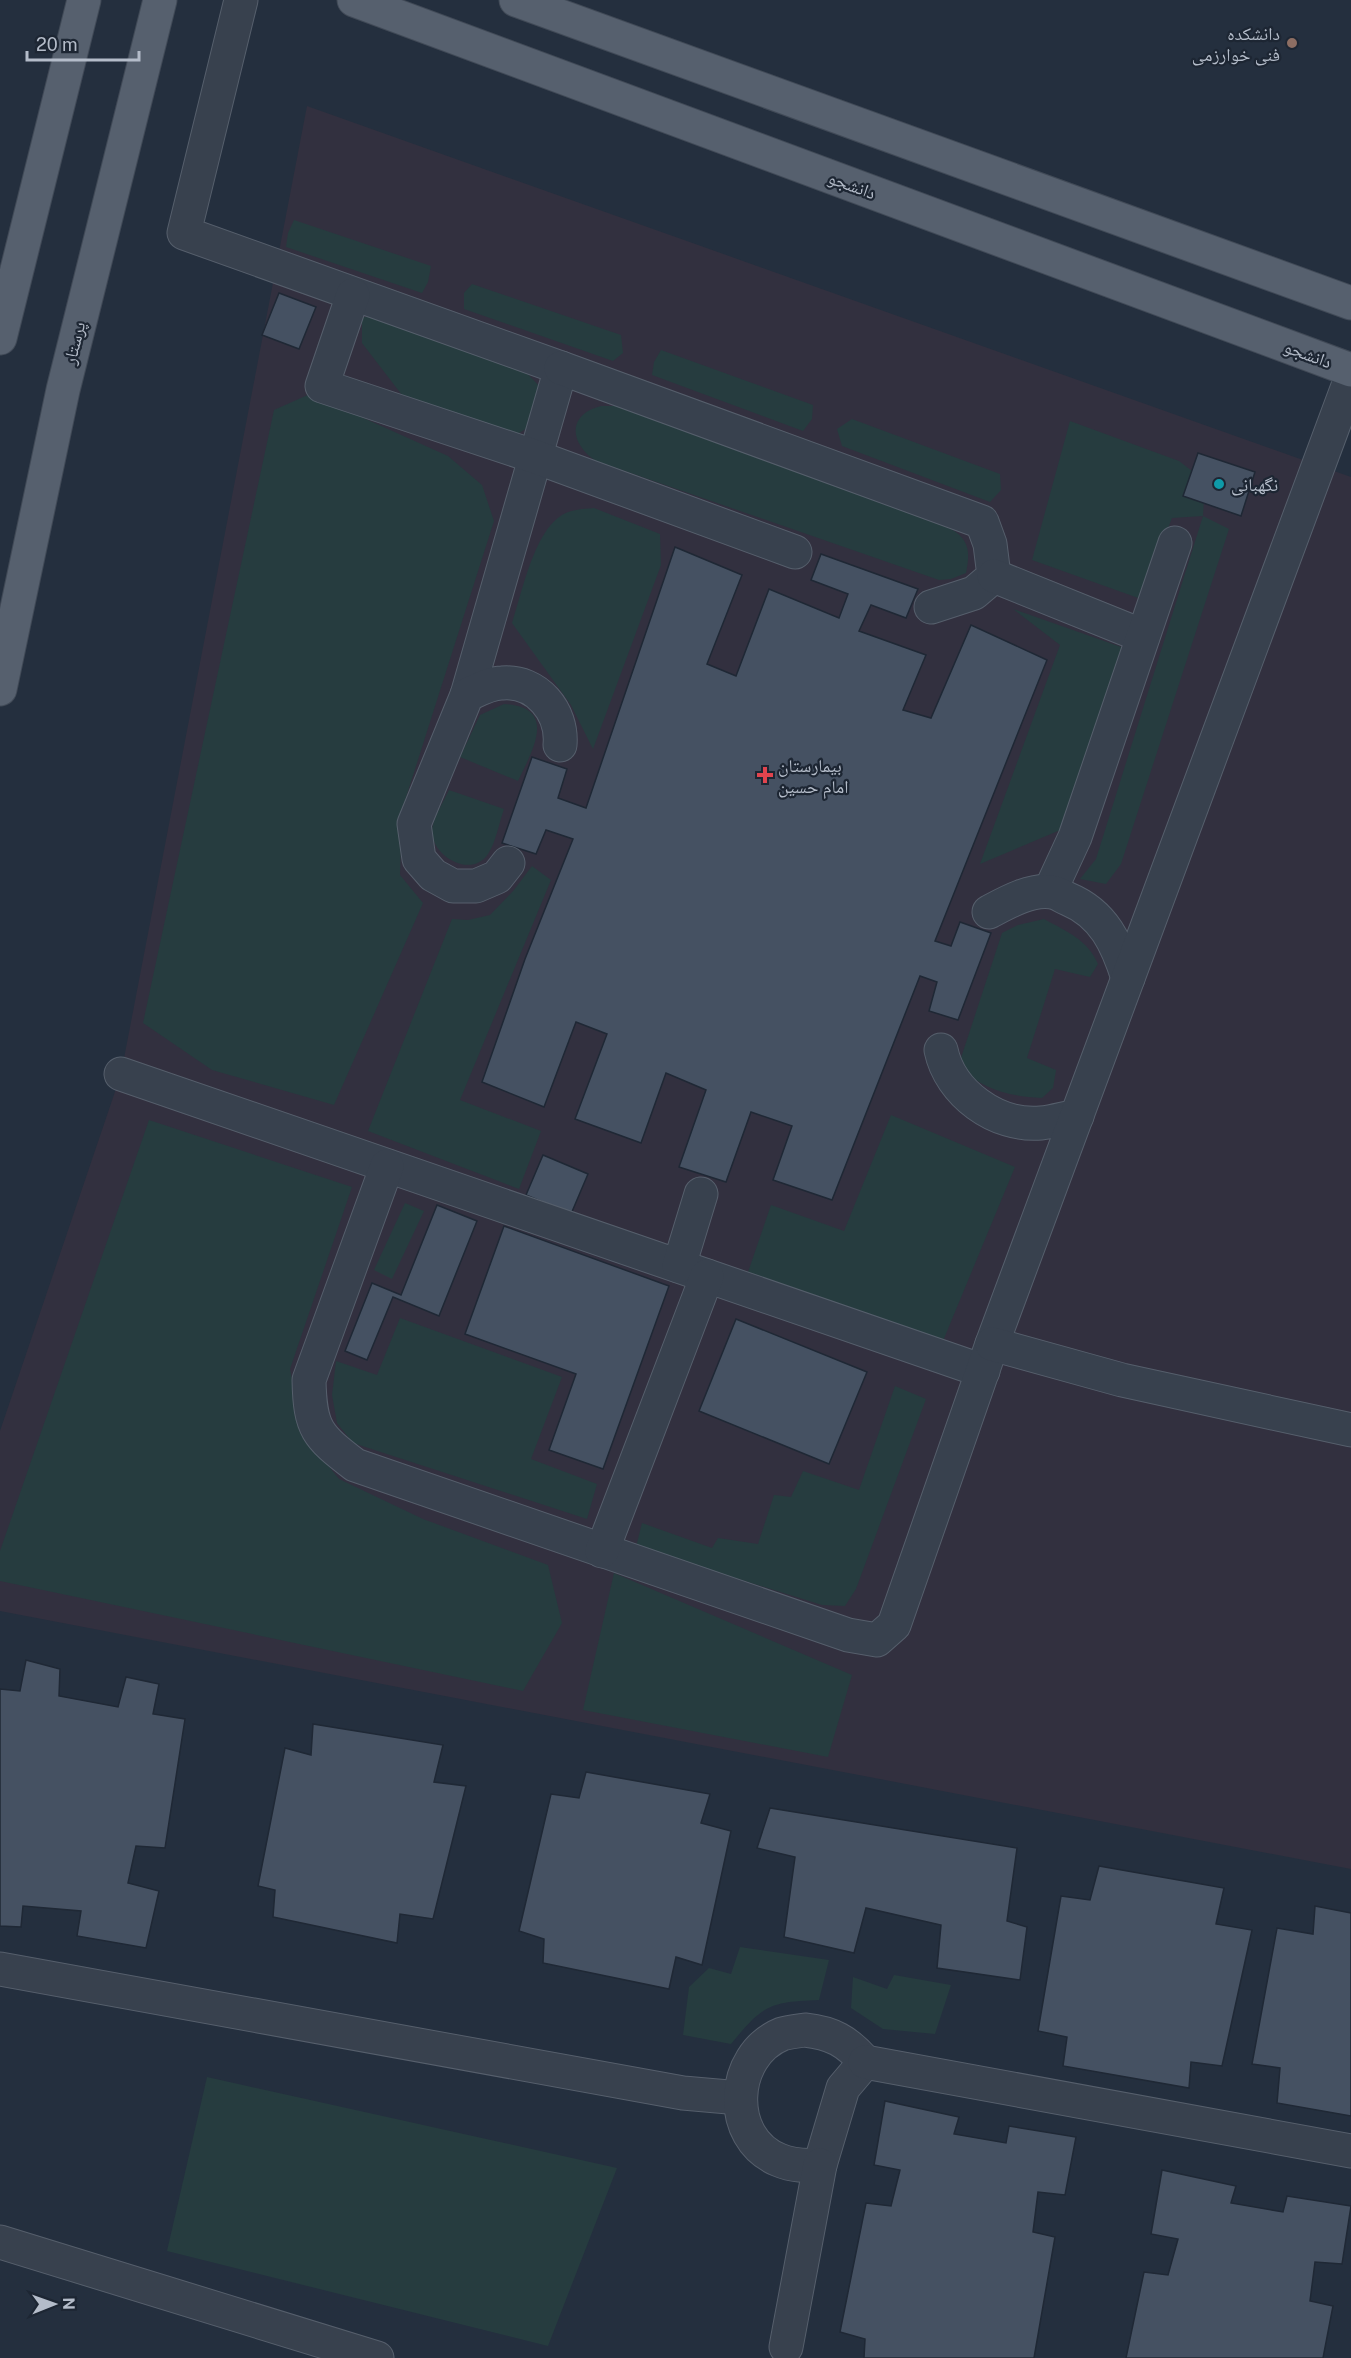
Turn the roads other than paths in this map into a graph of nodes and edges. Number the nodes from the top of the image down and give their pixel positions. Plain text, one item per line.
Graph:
1 (84, 0) edge
2 (160, 0) edge
3 (241, 0) edge
4 (354, 0) edge
5 (516, 0) edge
6 (353, 295) junction
7 (1351, 303) edge
8 (0, 338) edge
9 (561, 369) junction
10 (1351, 370) edge
11 (1351, 378) edge
12 (536, 457) junction
13 (1175, 543) dead end
14 (795, 552) dead end
15 (994, 576) junction
16 (931, 607) dead end
17 (1143, 636) junction
18 (0, 689) edge
19 (467, 695) junction
20 (560, 745) dead end
21 (508, 863) dead end
22 (1050, 891) junction
23 (989, 912) dead end
24 (1128, 978) junction
25 (941, 1050) dead end
26 (121, 1074) dead end
27 (1077, 1116) junction
28 (387, 1166) junction
29 (701, 1194) dead end
30 (693, 1271) junction
31 (988, 1358) junction
32 (1351, 1430) edge
33 (602, 1551) junction
34 (0, 1969) edge
35 (865, 2062) junction
36 (740, 2098) junction
37 (1351, 2151) edge
38 (820, 2165) junction
39 (0, 2242) edge
40 (786, 2347) dead end
41 (377, 2358) edge

1 - 8 main road
2 - 18 main road, پرستار
3 - 6 street
4 - 10 main road, دانشجو
5 - 7 main road
6 - 9 street
6 - 12 street
9 - 12 street
9 - 15 street
11 - 24 street
12 - 14 street
12 - 19 street
13 - 17 street
15 - 16 street
15 - 17 street
17 - 22 street
19 - 20 street
19 - 21 street
22 - 23 street
22 - 24 street
24 - 27 street
25 - 27 street
26 - 28 street
27 - 31 street
28 - 30 street
28 - 33 street
29 - 30 street
30 - 31 street
30 - 33 street
31 - 32 street
31 - 33 street
34 - 36 street
35 - 36 street
35 - 37 street
35 - 38 street
36 - 38 street
38 - 40 street
39 - 41 street

